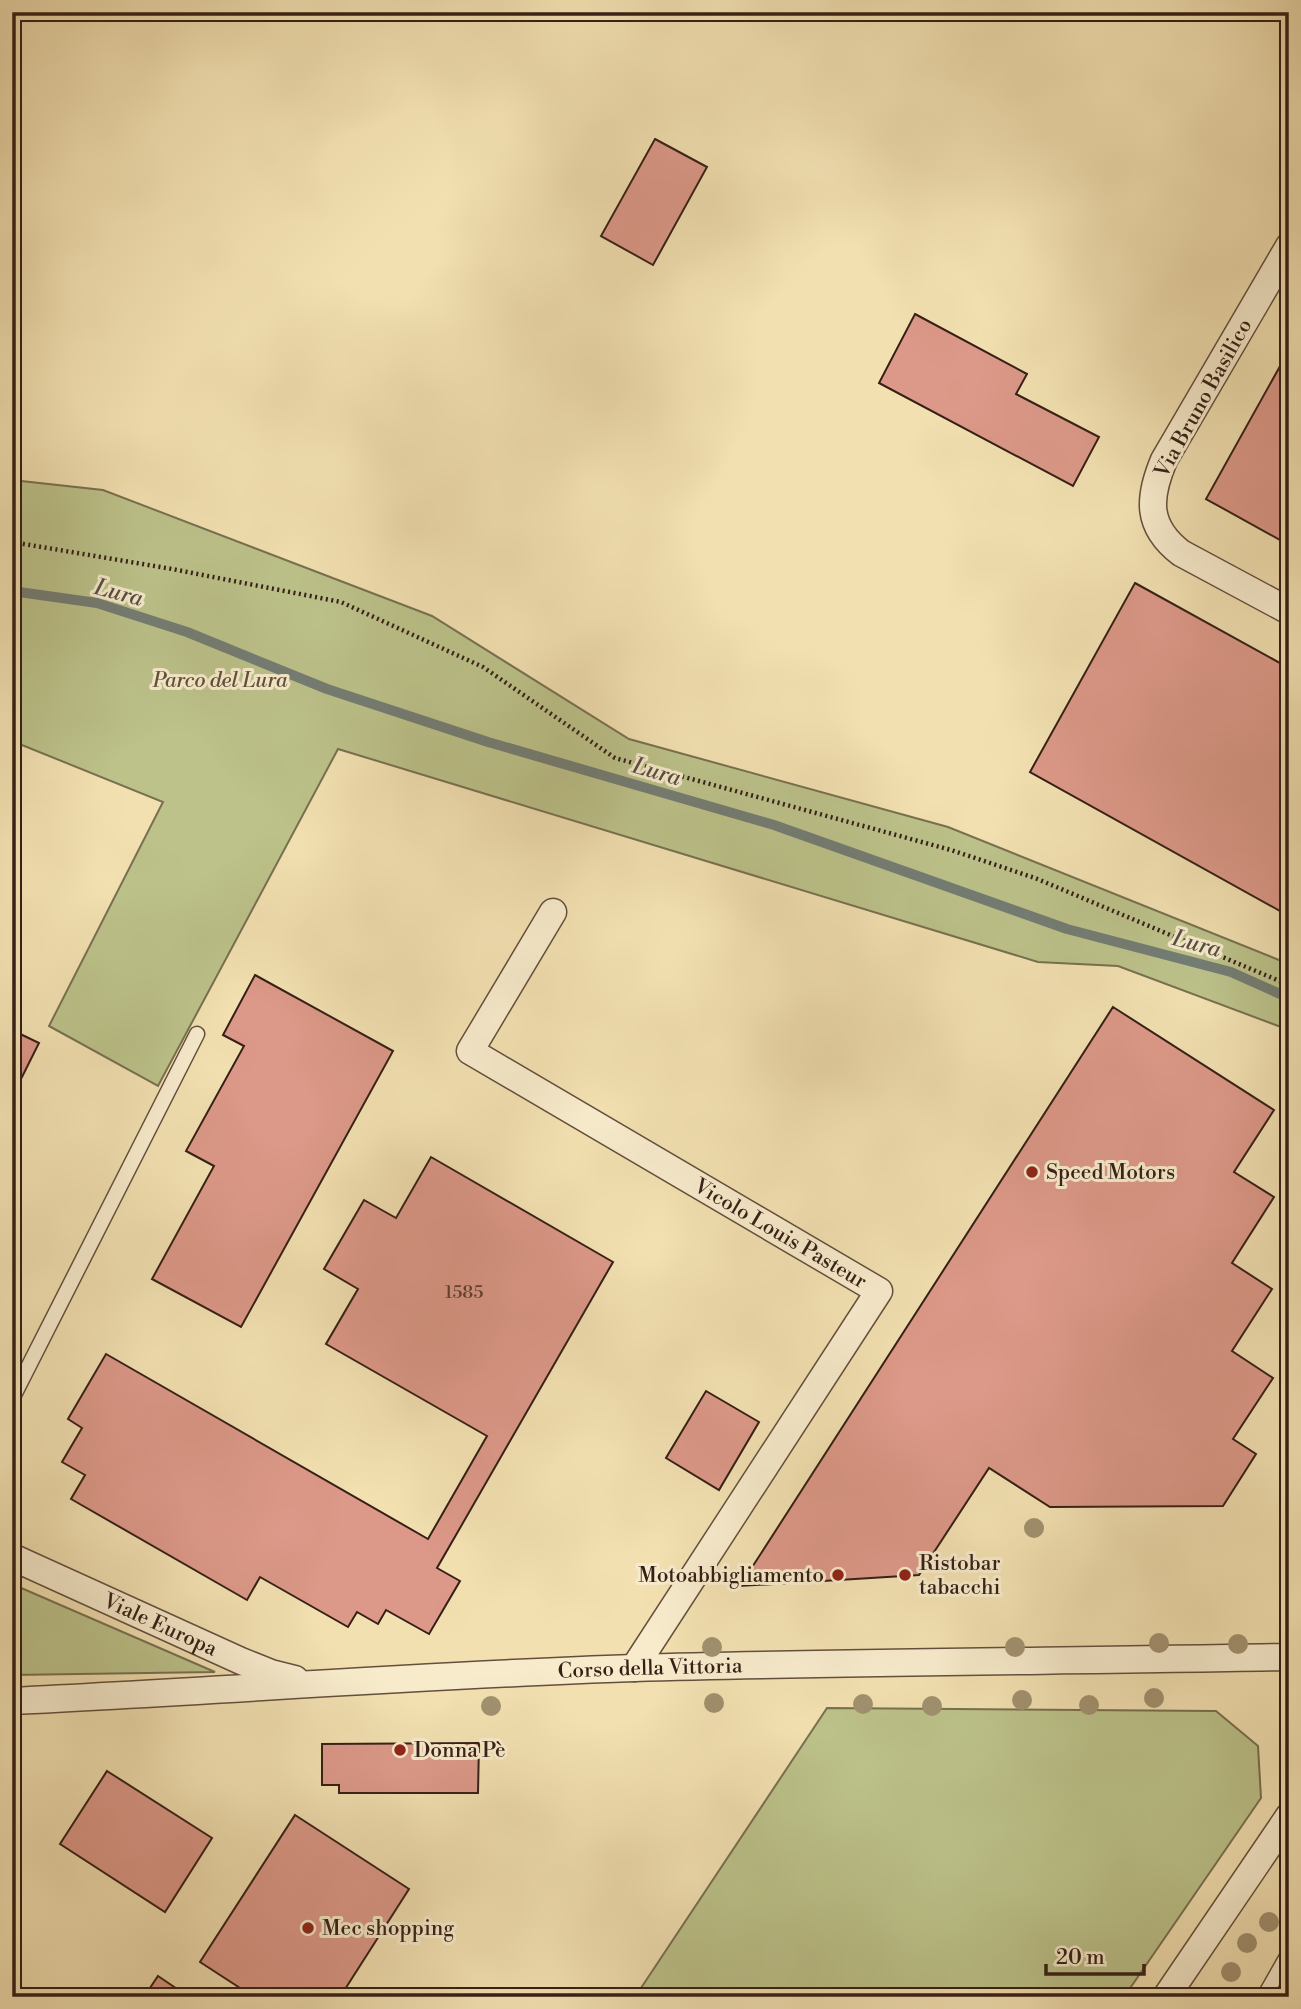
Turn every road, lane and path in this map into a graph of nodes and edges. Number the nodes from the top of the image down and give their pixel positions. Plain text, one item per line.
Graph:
1 (1289, 246) edge
2 (12, 541) edge
3 (1289, 611) edge
4 (553, 912) dead end
5 (1289, 985) edge
6 (197, 1034) dead end
7 (12, 1399) edge
8 (12, 1558) edge
9 (1289, 1657) edge
10 (635, 1668) junction
11 (311, 1682) junction
12 (12, 1701) edge
13 (1289, 1816) edge
14 (1289, 1954) edge
15 (1167, 1997) edge
16 (1264, 1997) edge

1 - 3 street, Via Bruno Basilico
2 - 5 path
4 - 10 street, Vicolo Louis Pasteur
6 - 7 lane
8 - 11 street, Viale Europa
9 - 10 street, Corso della Vittoria
10 - 11 street, Corso della Vittoria
11 - 12 street, Corso della Vittoria
13 - 15 street
14 - 16 lane

